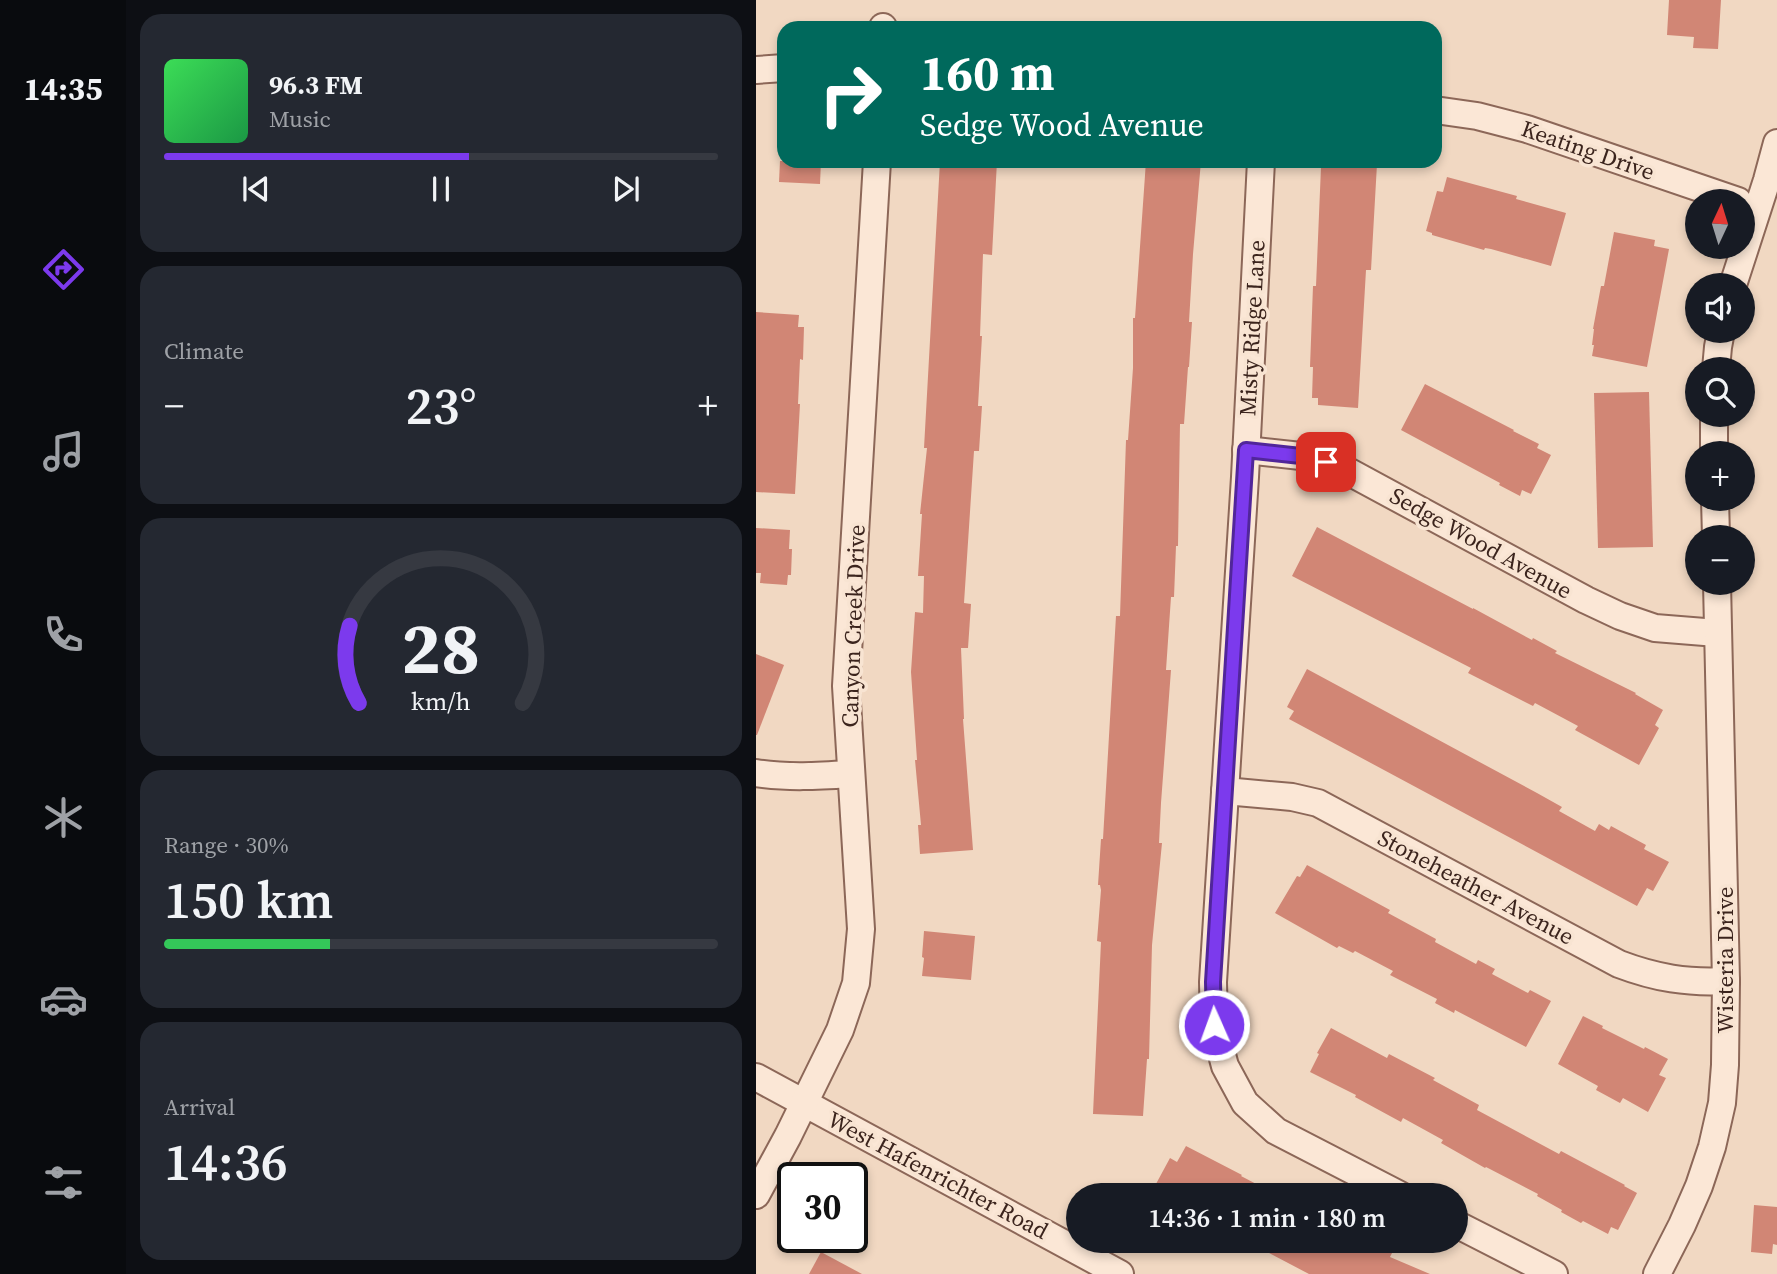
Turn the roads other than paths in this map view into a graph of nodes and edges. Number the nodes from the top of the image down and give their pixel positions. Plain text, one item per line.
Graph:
1 (777, 68) edge
2 (756, 70) edge
3 (1442, 111) edge
4 (1777, 143) edge
5 (877, 168) edge
6 (1261, 168) edge
7 (1705, 189) edge
8 (1755, 203) edge
9 (1246, 450) junction
10 (1717, 595) edge
11 (1717, 633) junction
12 (756, 773) edge
13 (850, 774) junction
14 (1225, 792) junction
15 (1726, 981) junction
16 (756, 1077) edge
17 (804, 1103) junction
18 (1377, 1183) edge
19 (756, 1195) edge
20 (1468, 1230) edge
21 (1545, 1272) edge
22 (1120, 1274) edge
23 (1657, 1274) edge

1 - 2 street
3 - 7 street, Keating Drive
4 - 8 street
5 - 13 street, Canyon Creek Drive
6 - 9 street, Misty Ridge Lane
9 - 11 street, Sedge Wood Avenue
9 - 14 street, Misty Ridge Lane
10 - 11 street, Wisteria Drive
11 - 15 street, Wisteria Drive
12 - 13 street
13 - 17 street, Canyon Creek Drive
14 - 15 street, Stoneheather Avenue
14 - 18 street, Misty Ridge Lane
15 - 23 street, Wisteria Drive
16 - 17 street, West Hafenrichter Road
17 - 19 street, Canyon Creek Drive
17 - 22 street, West Hafenrichter Road
20 - 21 street

